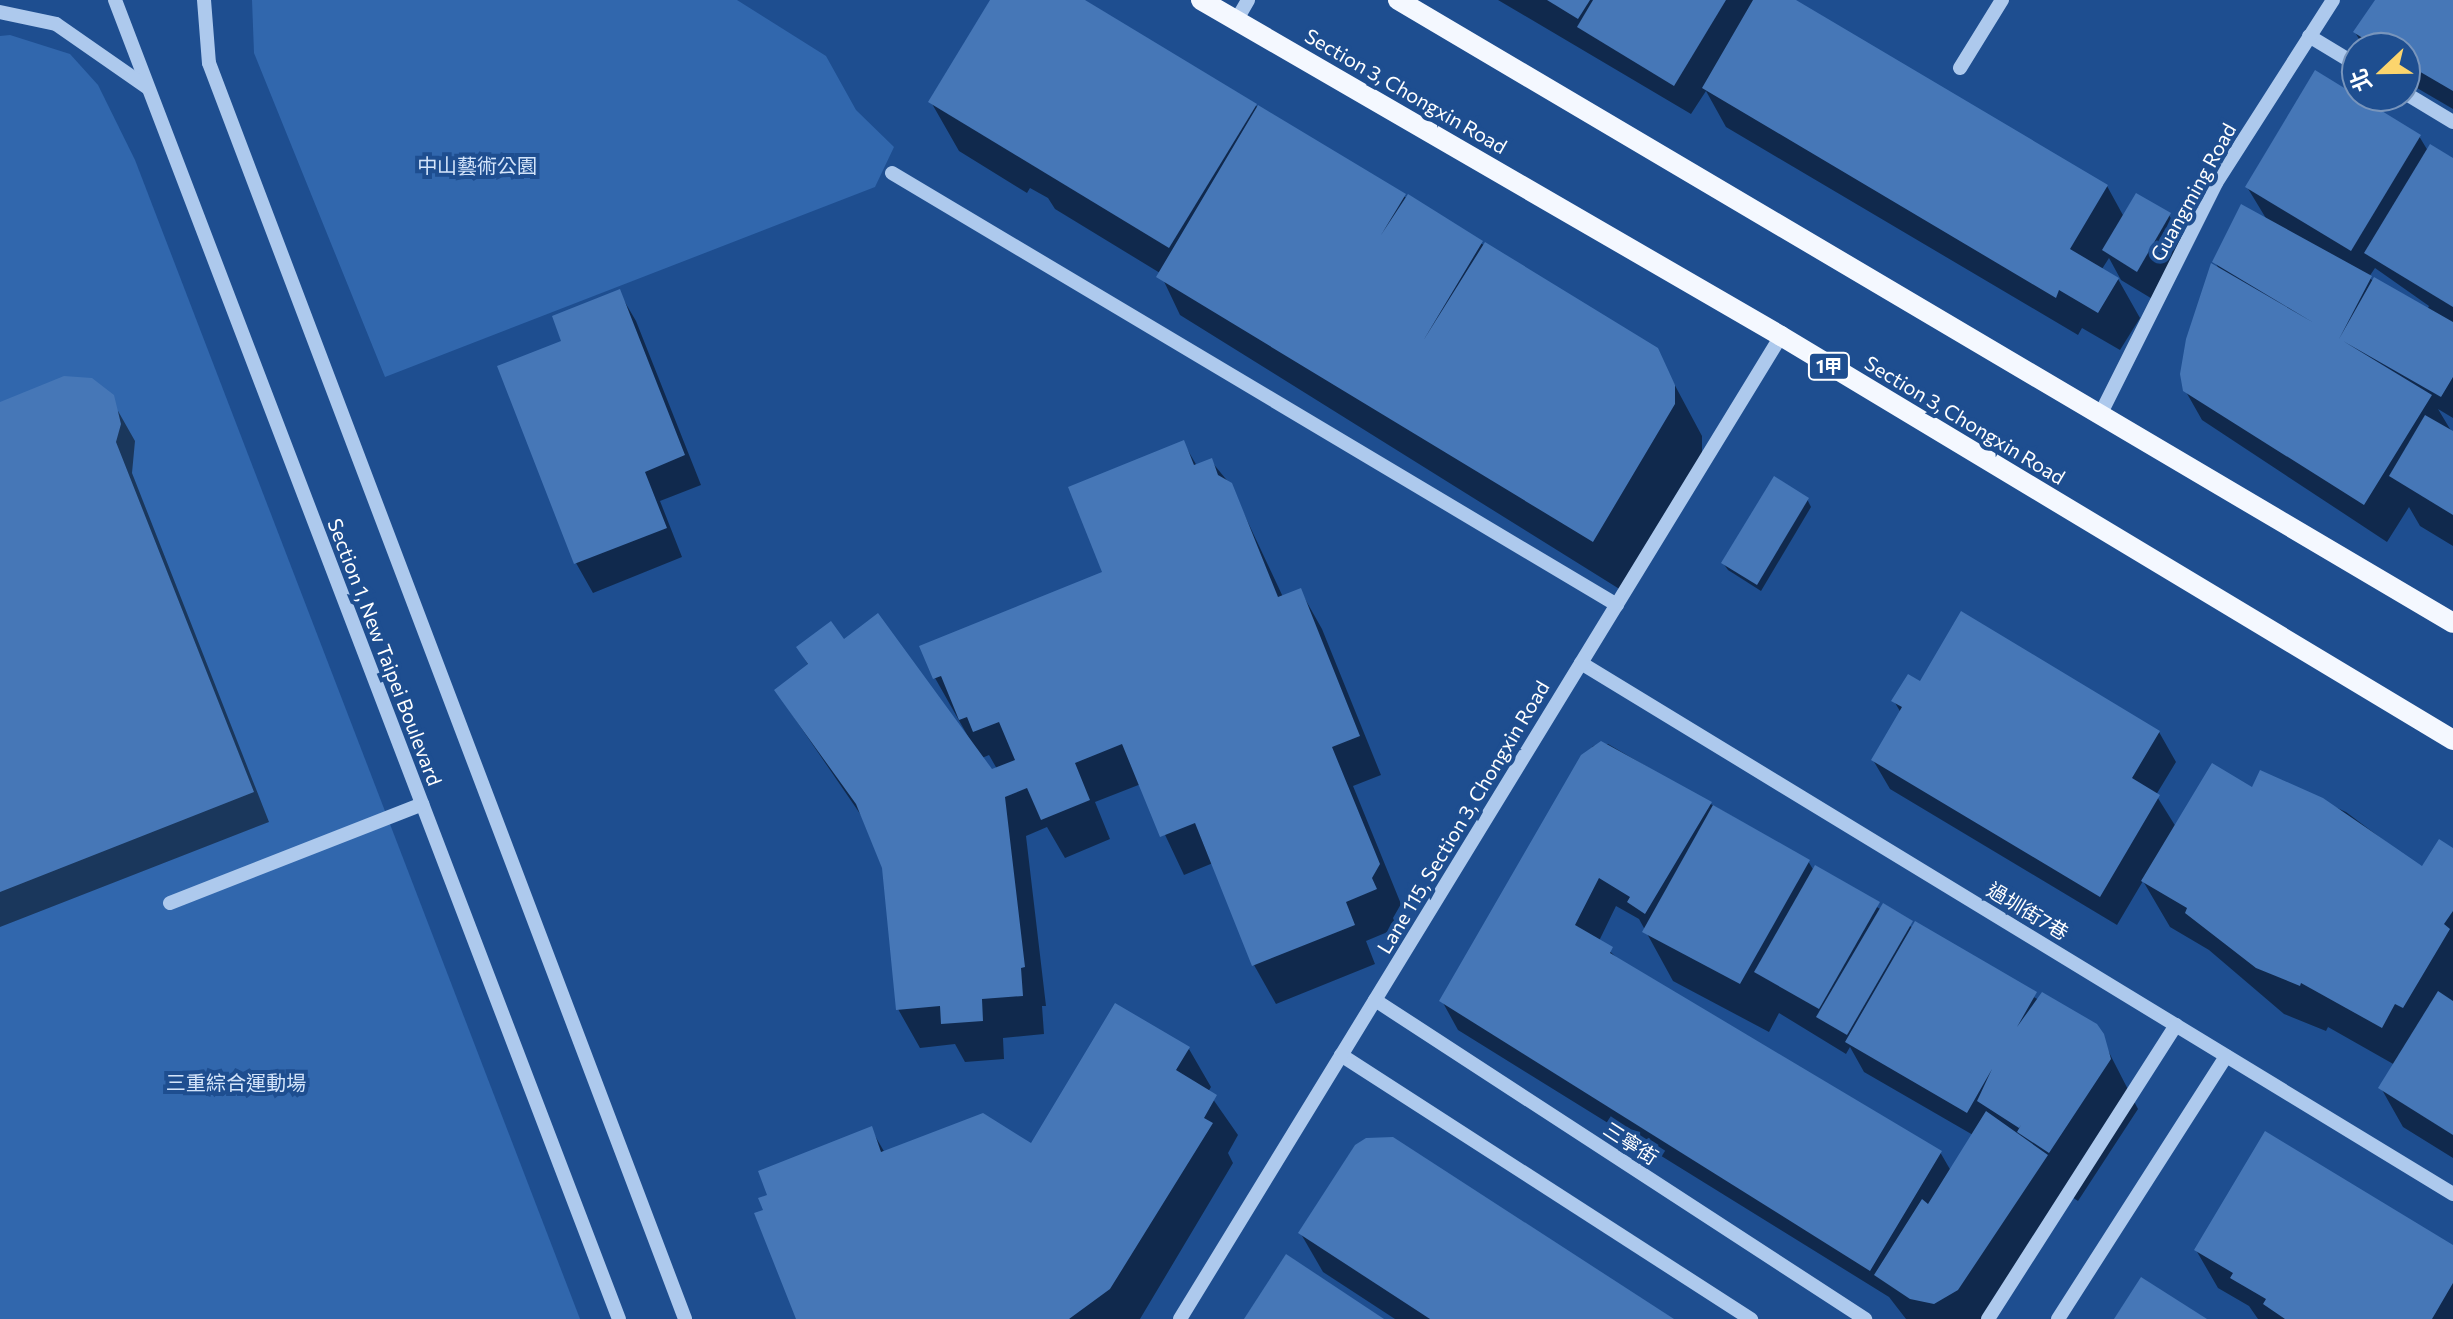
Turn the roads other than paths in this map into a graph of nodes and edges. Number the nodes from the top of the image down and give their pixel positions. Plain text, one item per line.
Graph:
1 (115, 0) edge
2 (204, 0) edge
3 (1201, 0) edge
4 (1248, 0) edge
5 (1398, 0) edge
6 (2002, 0) edge
7 (2333, 0) edge
8 (0, 12) edge
9 (1236, 21) junction
10 (2309, 36) junction
11 (2341, 55) edge
12 (1960, 68) dead end
13 (148, 88) junction
14 (2421, 103) edge
15 (2453, 122) edge
16 (892, 173) dead end
17 (1781, 336) junction
18 (2102, 411) junction
19 (1617, 605) junction
20 (2453, 623) edge
21 (1581, 663) junction
22 (2453, 740) edge
23 (422, 804) junction
24 (170, 903) dead end
25 (1375, 1000) junction
26 (2176, 1025) junction
27 (1341, 1055) junction
28 (2226, 1056) junction
29 (2453, 1194) edge
30 (619, 1319) edge
31 (685, 1319) edge
32 (1180, 1319) edge
33 (1751, 1319) edge
34 (1865, 1319) edge
35 (1988, 1319) edge
36 (2058, 1319) edge

1 - 13 street, Section 1, New Taipei Boulevard
2 - 31 street, Section 1, New Taipei Boulevard
3 - 9 main road, Section 3, Chongxin Road / 1甲
4 - 9 street
5 - 18 main road
6 - 12 street
7 - 10 street, Guangming Road
8 - 13 street
9 - 17 main road, Section 3, Chongxin Road / 1甲
10 - 11 street
10 - 18 street, Guangming Road
13 - 23 street, Section 1, New Taipei Boulevard
14 - 15 street
16 - 19 street
17 - 19 street, Lane 115, Section 3, Chongxin Road
17 - 22 main road, Section 3, Chongxin Road / 1甲
18 - 20 main road
19 - 21 street, Lane 115, Section 3, Chongxin Road
21 - 25 street, Lane 115, Section 3, Chongxin Road
21 - 26 street, 過圳街7巷
23 - 24 street
23 - 30 street, Section 1, New Taipei Boulevard
25 - 27 street, Lane 115, Section 3, Chongxin Road
25 - 34 street, 三寧街
26 - 28 street, 過圳街7巷
26 - 35 street
27 - 32 street, Lane 115, Section 3, Chongxin Road
27 - 33 street
28 - 29 street, 過圳街7巷
28 - 36 street

